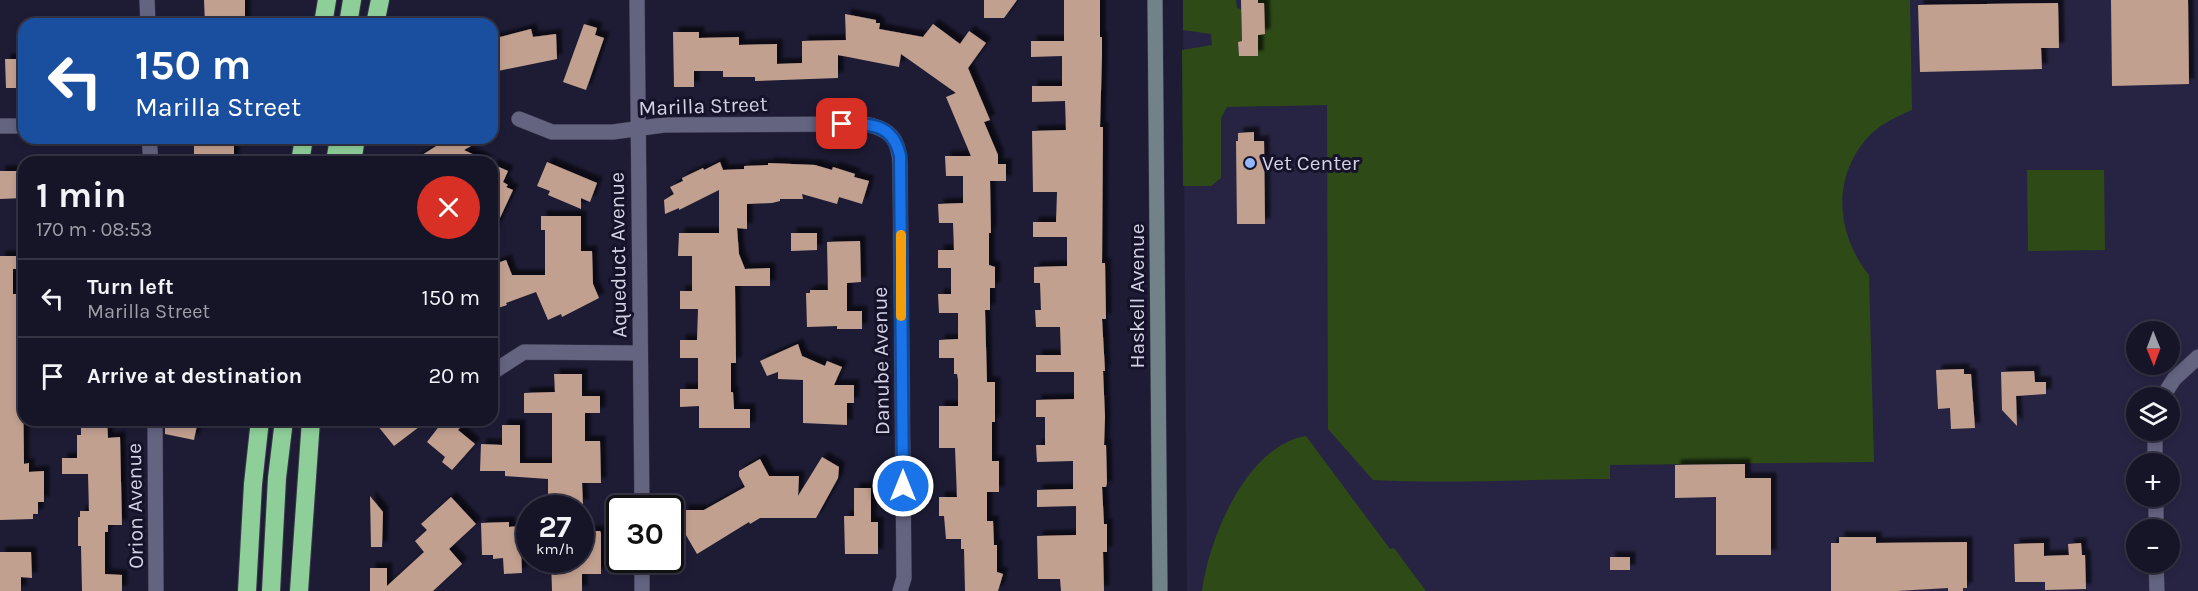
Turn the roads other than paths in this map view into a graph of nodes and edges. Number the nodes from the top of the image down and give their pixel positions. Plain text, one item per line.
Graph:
1 (147, 0) edge
2 (327, 0) edge
3 (352, 0) edge
4 (362, 0) edge
5 (380, 0) edge
6 (637, 0) edge
7 (1155, 0) edge
8 (148, 18) edge
9 (324, 18) edge
10 (349, 18) edge
11 (359, 18) edge
12 (376, 18) edge
13 (519, 119) dead end
14 (0, 126) edge
15 (18, 126) edge
16 (637, 129) junction
17 (889, 133) joint
18 (640, 353) junction
19 (2198, 357) edge
20 (498, 369) edge
21 (2169, 387) edge
22 (155, 426) edge
23 (259, 426) edge
24 (283, 426) edge
25 (293, 426) edge
26 (311, 426) edge
27 (642, 495) edge
28 (642, 573) edge
29 (2156, 573) edge
30 (156, 591) edge
31 (247, 591) edge
32 (271, 591) edge
33 (283, 591) edge
34 (299, 591) edge
35 (642, 591) edge
36 (900, 591) edge
37 (1160, 591) edge
38 (2157, 591) edge

1 - 8 street
2 - 9 highway
3 - 10 highway
4 - 11 highway
5 - 12 highway
6 - 16 street, Aqueduct Avenue
7 - 37 main road, Haskell Avenue
13 - 16 street, Marilla Street
14 - 15 street
16 - 17 street, Marilla Street
16 - 18 street, Aqueduct Avenue
17 - 36 street, Danube Avenue
18 - 20 street
18 - 27 street, Aqueduct Avenue
19 - 21 street
22 - 30 street, Orion Avenue
23 - 31 highway
24 - 32 highway
25 - 33 highway
26 - 34 highway
28 - 35 street
29 - 38 street

